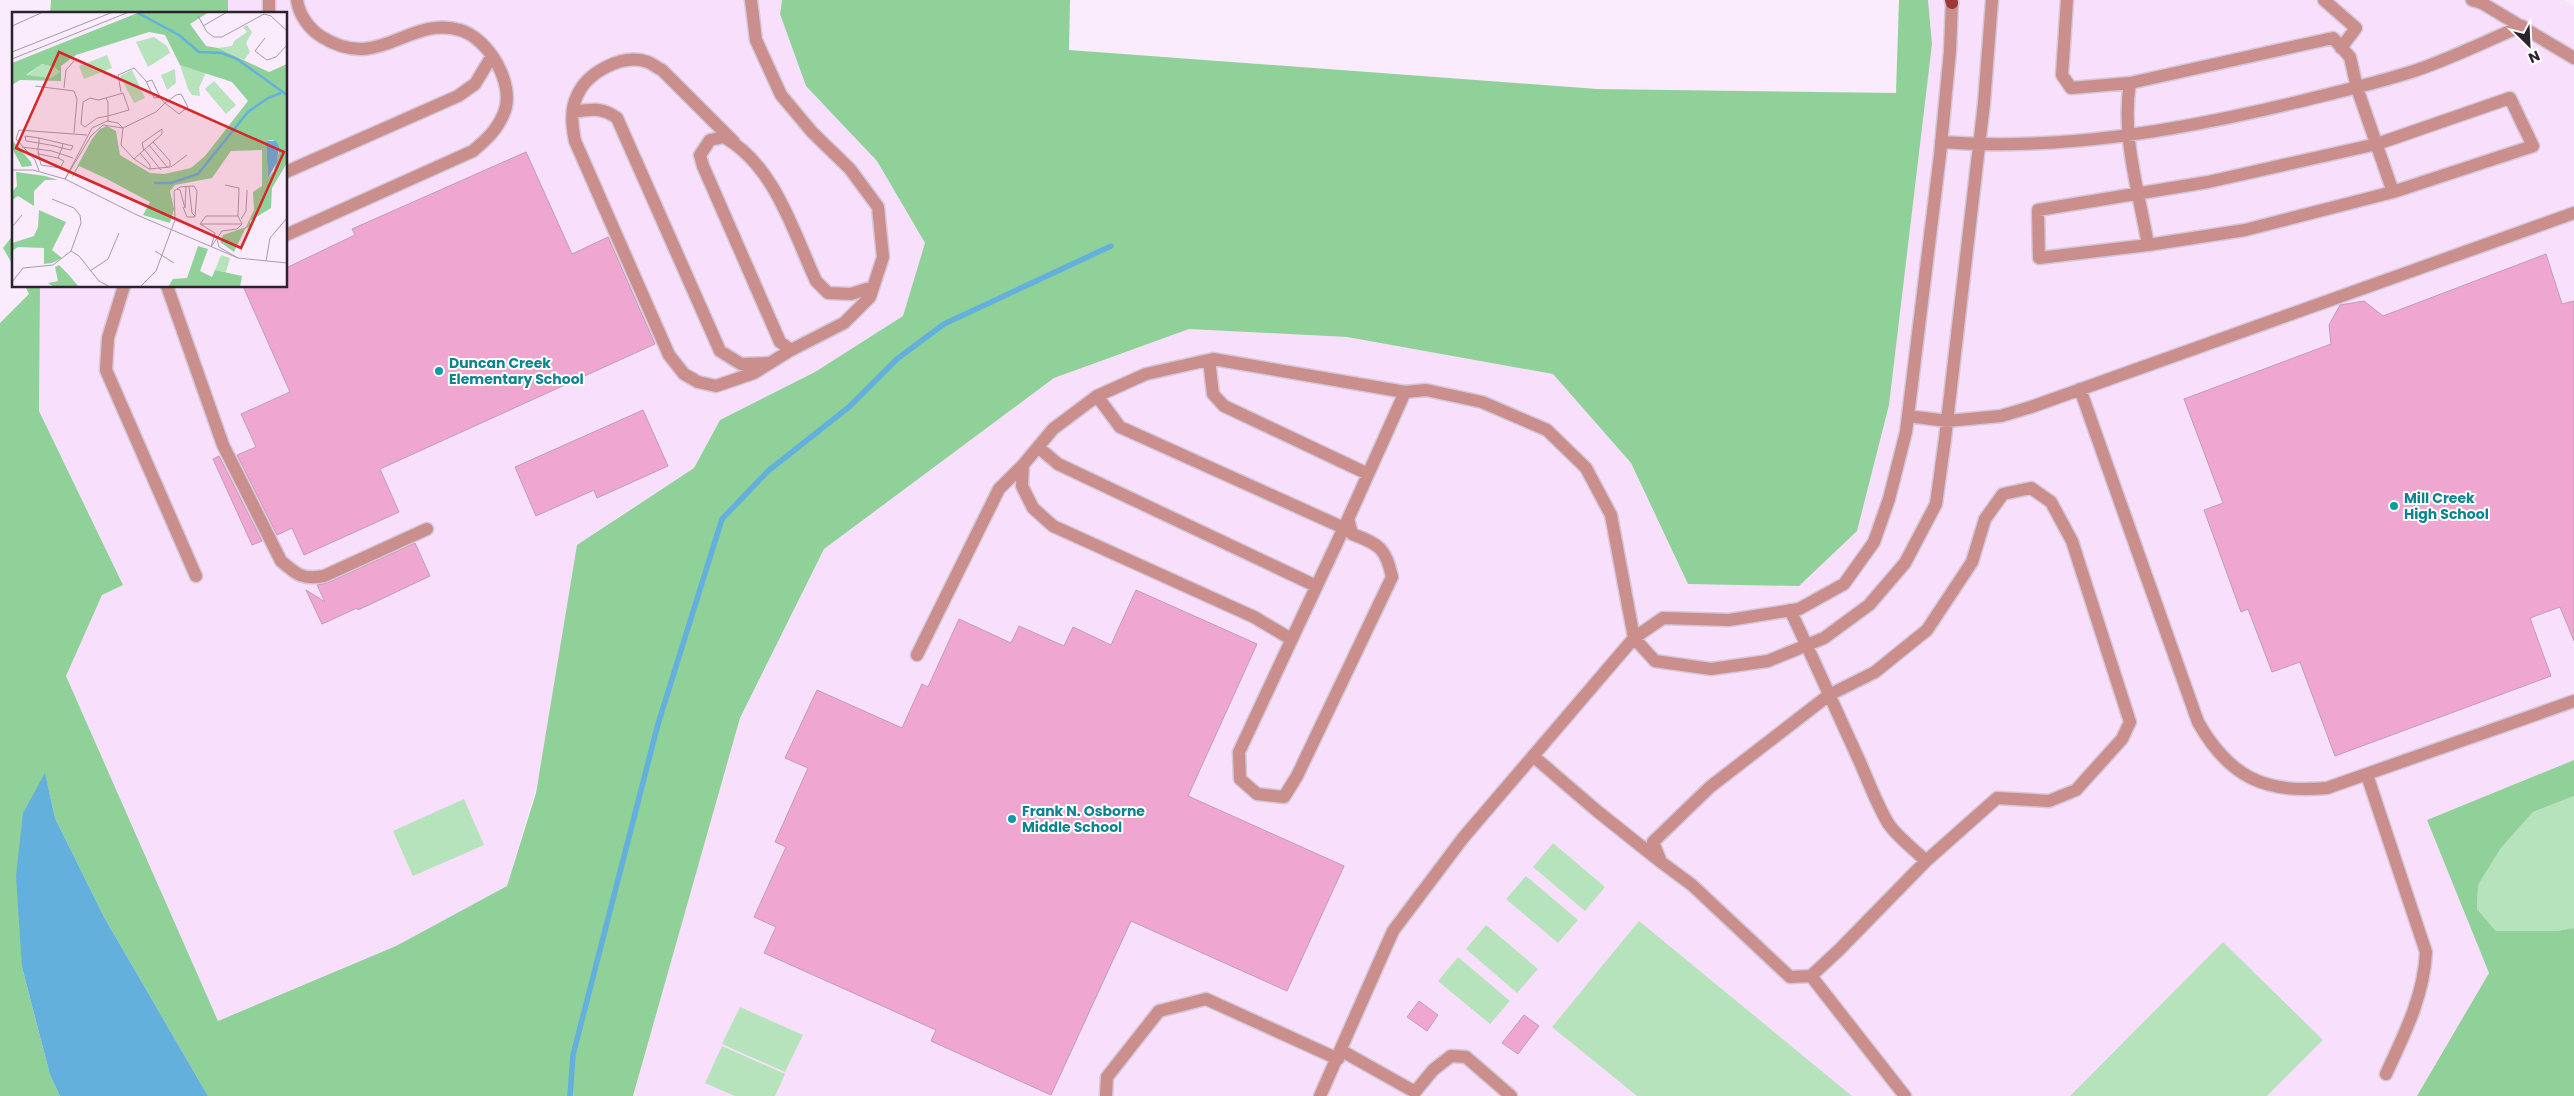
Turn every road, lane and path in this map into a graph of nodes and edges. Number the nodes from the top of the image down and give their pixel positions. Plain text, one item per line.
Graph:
1 (297, 0) edge
2 (751, 0) edge
3 (1992, 0) edge
4 (2067, 0) edge
5 (2324, 0) edge
6 (2472, 0) edge
7 (1952, 1) edge
8 (2522, 26) junction
9 (2341, 48) junction
10 (492, 56) junction
11 (2574, 58) edge
12 (2130, 83) junction
13 (2358, 88) junction
14 (573, 112) junction
15 (2128, 135) junction
16 (734, 142) junction
17 (1941, 142) junction
18 (2377, 144) junction
19 (1979, 145) junction
20 (288, 171) edge
21 (2393, 192) junction
22 (2139, 193) junction
23 (2574, 213) edge
24 (288, 234) edge
25 (2148, 245) junction
26 (873, 287) junction
27 (123, 288) edge
28 (168, 288) edge
29 (791, 350) junction
30 (1208, 360) junction
31 (771, 363) junction
32 (2080, 389) junction
33 (1405, 392) junction
34 (1097, 396) junction
35 (1908, 416) junction
36 (1947, 422) junction
37 (1038, 447) junction
38 (1023, 465) junction
39 (1368, 474) junction
40 (1346, 524) junction
41 (427, 528) dead end
42 (196, 576) dead end
43 (1316, 586) junction
44 (1790, 610) junction
45 (1634, 638) junction
46 (1291, 639) junction
47 (1806, 645) junction
48 (917, 655) dead end
49 (1829, 695) junction
50 (2574, 701) edge
51 (1533, 756) junction
52 (2366, 774) junction
53 (1926, 861) junction
54 (1661, 862) junction
55 (1811, 976) junction
56 (1340, 1055) junction
57 (2386, 1074) dead end
58 (1417, 1094) edge
59 (1106, 1096) edge
60 (1320, 1096) edge
61 (1511, 1096) edge
62 (1905, 1096) edge

1 - 10 street
2 - 26 street
3 - 19 street
4 - 12 street
5 - 9 street
6 - 8 street
7 - 17 street
8 - 11 street
8 - 13 street
9 - 12 street
9 - 13 street
10 - 20 street
10 - 24 street
12 - 15 street
13 - 15 street
13 - 18 street
14 - 16 street
14 - 31 street
14 - 31 street
15 - 19 street
15 - 22 street
16 - 26 street
16 - 29 street
17 - 19 street
17 - 35 street
18 - 21 street
18 - 21 street
18 - 22 street
19 - 36 street
21 - 25 street
22 - 25 street
22 - 25 street
23 - 32 street
26 - 29 street
27 - 42 street
28 - 41 street
29 - 31 street
30 - 33 street
30 - 34 street
30 - 39 street
32 - 36 street
32 - 52 street
33 - 39 street
33 - 45 street
34 - 37 street
34 - 40 street
35 - 36 street
35 - 44 street
36 - 47 street
37 - 38 street
37 - 43 street
38 - 46 street
38 - 48 street
39 - 40 street
40 - 43 street
40 - 46 street
43 - 46 street
44 - 45 street
44 - 47 street
45 - 47 street
45 - 51 street
47 - 49 street
49 - 53 street
49 - 53 street
49 - 54 street
50 - 52 street
51 - 54 street
51 - 56 street
52 - 57 street
53 - 55 street
54 - 55 street
55 - 62 street
56 - 58 street
56 - 59 street
56 - 60 street
58 - 61 street

